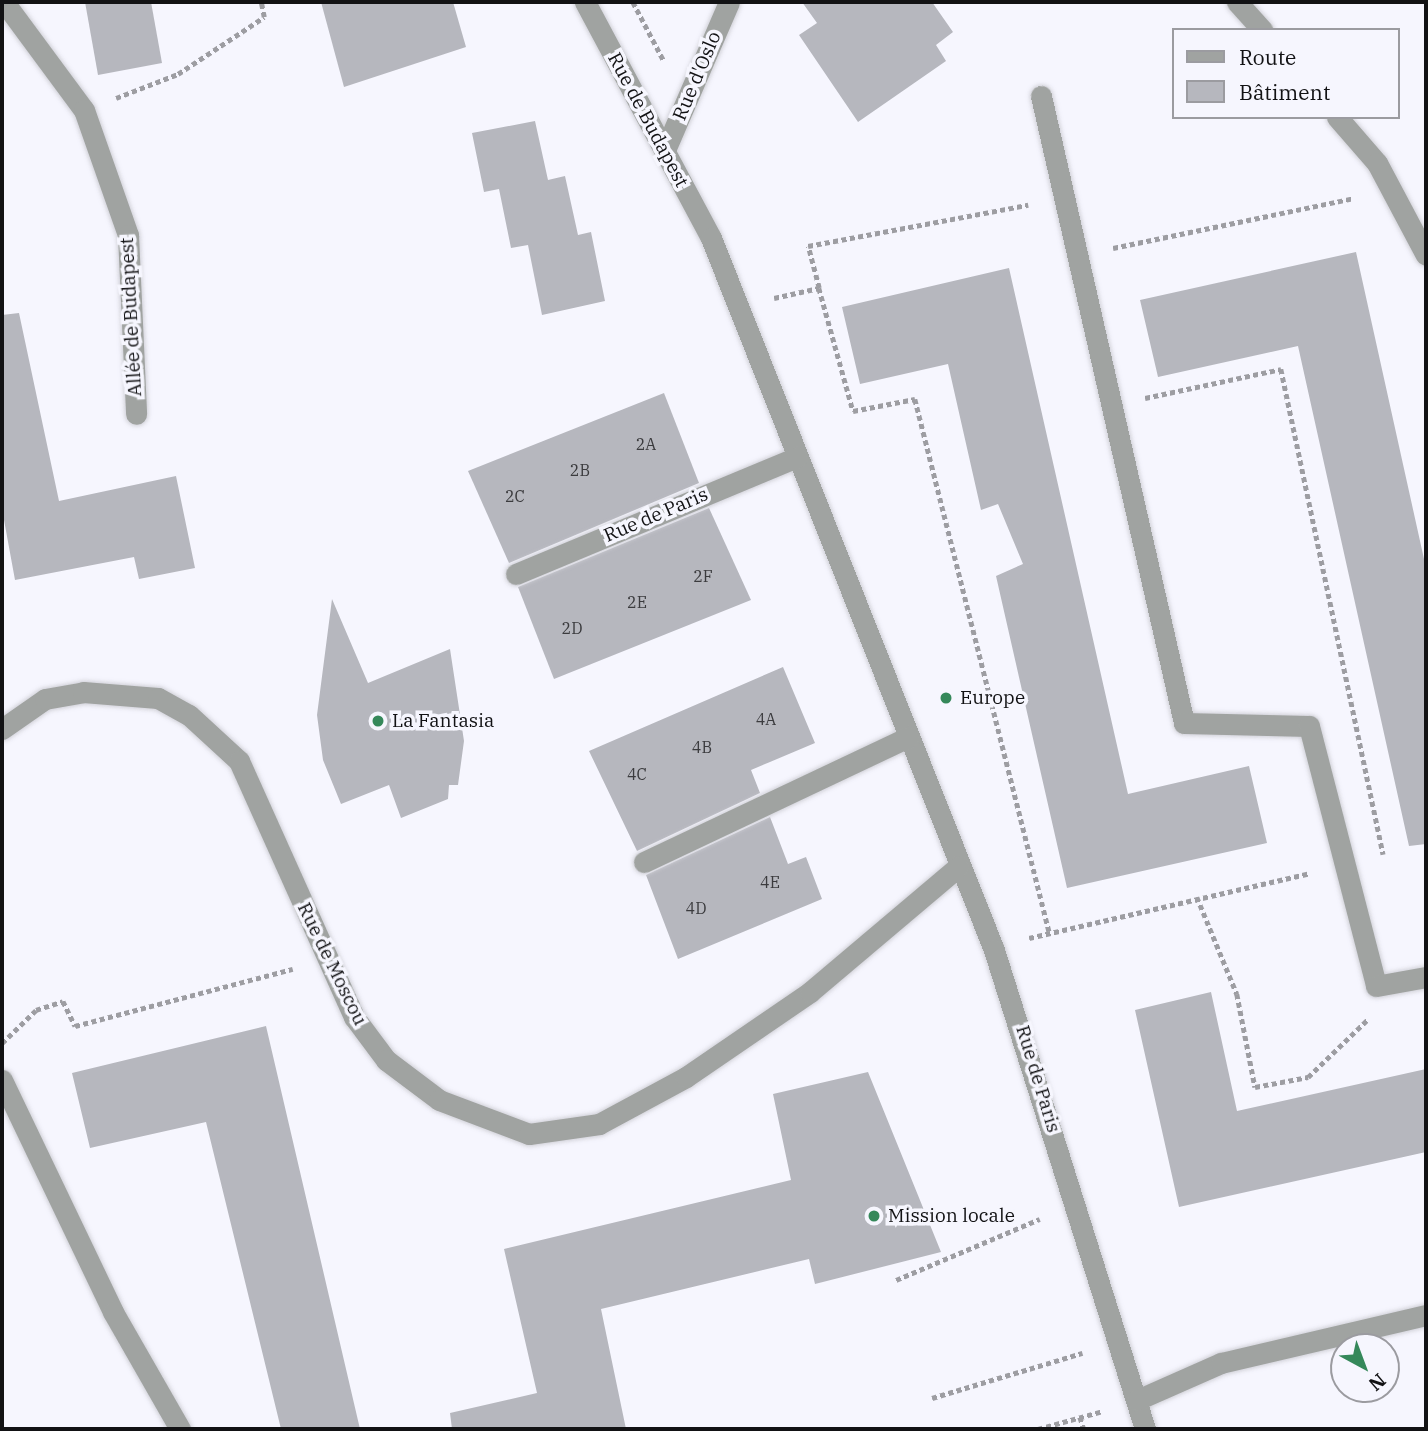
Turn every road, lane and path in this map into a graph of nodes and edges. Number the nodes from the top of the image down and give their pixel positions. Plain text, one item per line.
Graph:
1 (4, 2) edge
2 (261, 2) edge
3 (586, 2) edge
4 (633, 2) edge
5 (729, 2) edge
6 (1237, 2) edge
7 (1260, 28) edge
8 (1041, 96) dead end
9 (686, 102) junction
10 (84, 110) junction
11 (1339, 119) edge
12 (665, 150) junction
13 (1393, 189) junction
14 (1063, 199) junction
15 (711, 238) joint
16 (1080, 253) junction
17 (1426, 256) edge
18 (819, 288) junction
19 (737, 307) junction
20 (136, 414) dead end
21 (797, 457) junction
22 (516, 573) dead end
23 (2, 729) edge
24 (909, 737) junction
25 (644, 862) dead end
26 (1345, 865) junction
27 (958, 867) junction
28 (1049, 931) junction
29 (994, 950) junction
30 (328, 961) junction
31 (1426, 977) edge
32 (2, 1042) edge
33 (2, 1080) edge
34 (1077, 1204) junction
35 (896, 1280) dead end
36 (1426, 1315) edge
37 (1120, 1342) junction
38 (932, 1398) dead end
39 (1137, 1400) junction
40 (1080, 1417) junction
41 (180, 1429) edge
42 (1038, 1429) edge
43 (1084, 1429) edge
44 (1145, 1429) edge

1 - 10 street, Allée de Budapest
2 - 10 path
3 - 12 street, Rue de Budapest
4 - 9 path
5 - 9 street, Rue d'Oslo
6 - 7 street
8 - 14 street
9 - 12 street, Rue d'Oslo
10 - 20 street, Allée de Budapest
11 - 13 street
12 - 15 street, Rue de Budapest
13 - 16 path
13 - 17 street
14 - 16 street
14 - 18 path
15 - 19 street, Rue de Paris
16 - 26 street
18 - 19 path
18 - 28 path
19 - 21 street, Rue de Paris
21 - 22 street, Rue de Paris
21 - 24 street, Rue de Paris
23 - 30 street, Rue de Moscou
24 - 25 street
24 - 27 street, Rue de Paris
26 - 28 path
26 - 31 street
27 - 29 street, Rue de Paris
27 - 30 street, Rue de Moscou
28 - 29 path
29 - 34 street, Rue de Paris
30 - 32 path
33 - 41 street
34 - 35 path
34 - 37 street, Rue de Paris
36 - 39 street
37 - 38 path
37 - 39 street, Rue de Paris
39 - 40 path
39 - 44 street, Rue de Paris
40 - 42 path
40 - 43 path

